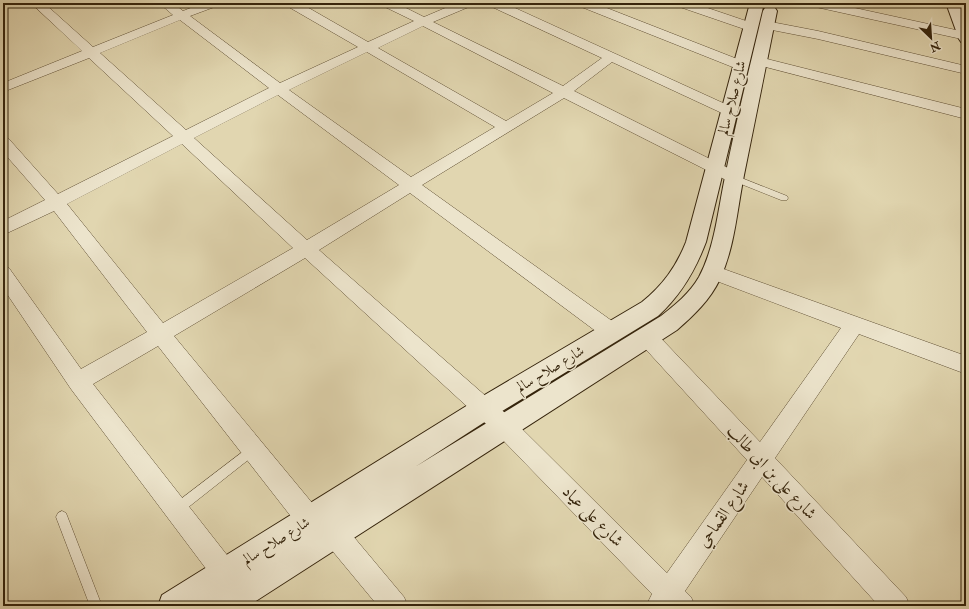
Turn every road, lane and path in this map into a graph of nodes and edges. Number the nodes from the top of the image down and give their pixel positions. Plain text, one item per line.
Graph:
1 (37, 3) edge
2 (165, 3) edge
3 (213, 3) edge
4 (291, 3) edge
5 (387, 3) edge
6 (467, 3) edge
7 (494, 3) edge
8 (583, 3) edge
9 (681, 3) edge
10 (757, 3) edge
11 (772, 3) edge
12 (816, 3) edge
13 (950, 4) edge
14 (181, 16) junction
15 (422, 22) junction
16 (758, 26) junction
17 (966, 37) edge
18 (369, 48) junction
19 (90, 52) junction
20 (611, 56) junction
21 (750, 63) junction
22 (966, 70) edge
23 (3, 88) edge
24 (279, 89) junction
25 (564, 92) junction
26 (729, 111) junction
27 (966, 114) edge
28 (506, 127) junction
29 (184, 137) junction
30 (3, 142) edge
31 (724, 174) junction
32 (409, 184) junction
33 (706, 198) junction
34 (784, 198) dead end
35 (56, 202) junction
36 (730, 204) junction
37 (3, 229) edge
38 (306, 249) junction
39 (712, 272) junction
40 (3, 273) edge
41 (855, 324) junction
42 (612, 332) junction
43 (159, 333) junction
44 (647, 337) junction
45 (966, 365) edge
46 (78, 382) junction
47 (485, 408) junction
48 (504, 426) junction
49 (253, 449) junction
50 (761, 460) junction
51 (176, 510) junction
52 (62, 517) dead end
53 (309, 519) junction
54 (334, 533) junction
55 (225, 573) junction
56 (670, 602) edge
57 (96, 606) edge
58 (173, 606) edge
59 (221, 606) edge
60 (395, 606) edge
61 (897, 606) edge

1 - 19 street, شارع على عياد
2 - 14 street
3 - 14 street
4 - 18 street
5 - 15 street
6 - 15 street
7 - 20 street
8 - 21 street
9 - 16 street
10 - 16 main road, شارع صلاح سالم
11 - 16 main road, شارع صلاح سالم
12 - 17 street
13 - 17 main road
14 - 19 street
14 - 24 street
15 - 18 street
15 - 25 street
16 - 21 main road, شارع صلاح سالم
16 - 22 street
18 - 24 street
18 - 28 street
19 - 23 street
19 - 29 street, شارع على عياد
20 - 25 street
20 - 26 street
21 - 26 main road, شارع صلاح سالم
21 - 27 street
21 - 31 main road, شارع صلاح سالم
24 - 29 street
24 - 32 street
25 - 28 street
25 - 31 street
26 - 31 main road, شارع صلاح سالم
28 - 32 street
29 - 35 street
29 - 38 street, شارع على عياد
30 - 35 street
31 - 33 main road, شارع صلاح سالم
31 - 34 lane
31 - 36 main road, شارع صلاح سالم
32 - 38 street
32 - 42 street
33 - 36 main road
33 - 42 main road, شارع صلاح سالم
35 - 37 street
35 - 43 street
36 - 39 main road, شارع صلاح سالم
38 - 43 street
38 - 47 street, شارع على عياد
39 - 41 street
39 - 44 main road, شارع صلاح سالم
40 - 46 street
41 - 45 street
41 - 50 street, شارع القماحي
42 - 47 main road, شارع صلاح سالم
43 - 46 street
43 - 49 street
44 - 48 main road, شارع صلاح سالم
44 - 50 street, شارع على بن ابى طالب
46 - 51 street
47 - 48 street, شارع على عياد
47 - 53 main road, شارع صلاح سالم
48 - 54 main road, شارع صلاح سالم
48 - 56 street, شارع على عياد
49 - 51 lane
49 - 53 street
50 - 56 street, شارع القماحي
50 - 61 street, شارع على بن ابى طالب
51 - 55 street
52 - 57 lane
53 - 55 main road, شارع صلاح سالم
54 - 59 main road, شارع صلاح سالم
54 - 60 street
55 - 58 main road, شارع صلاح سالم

